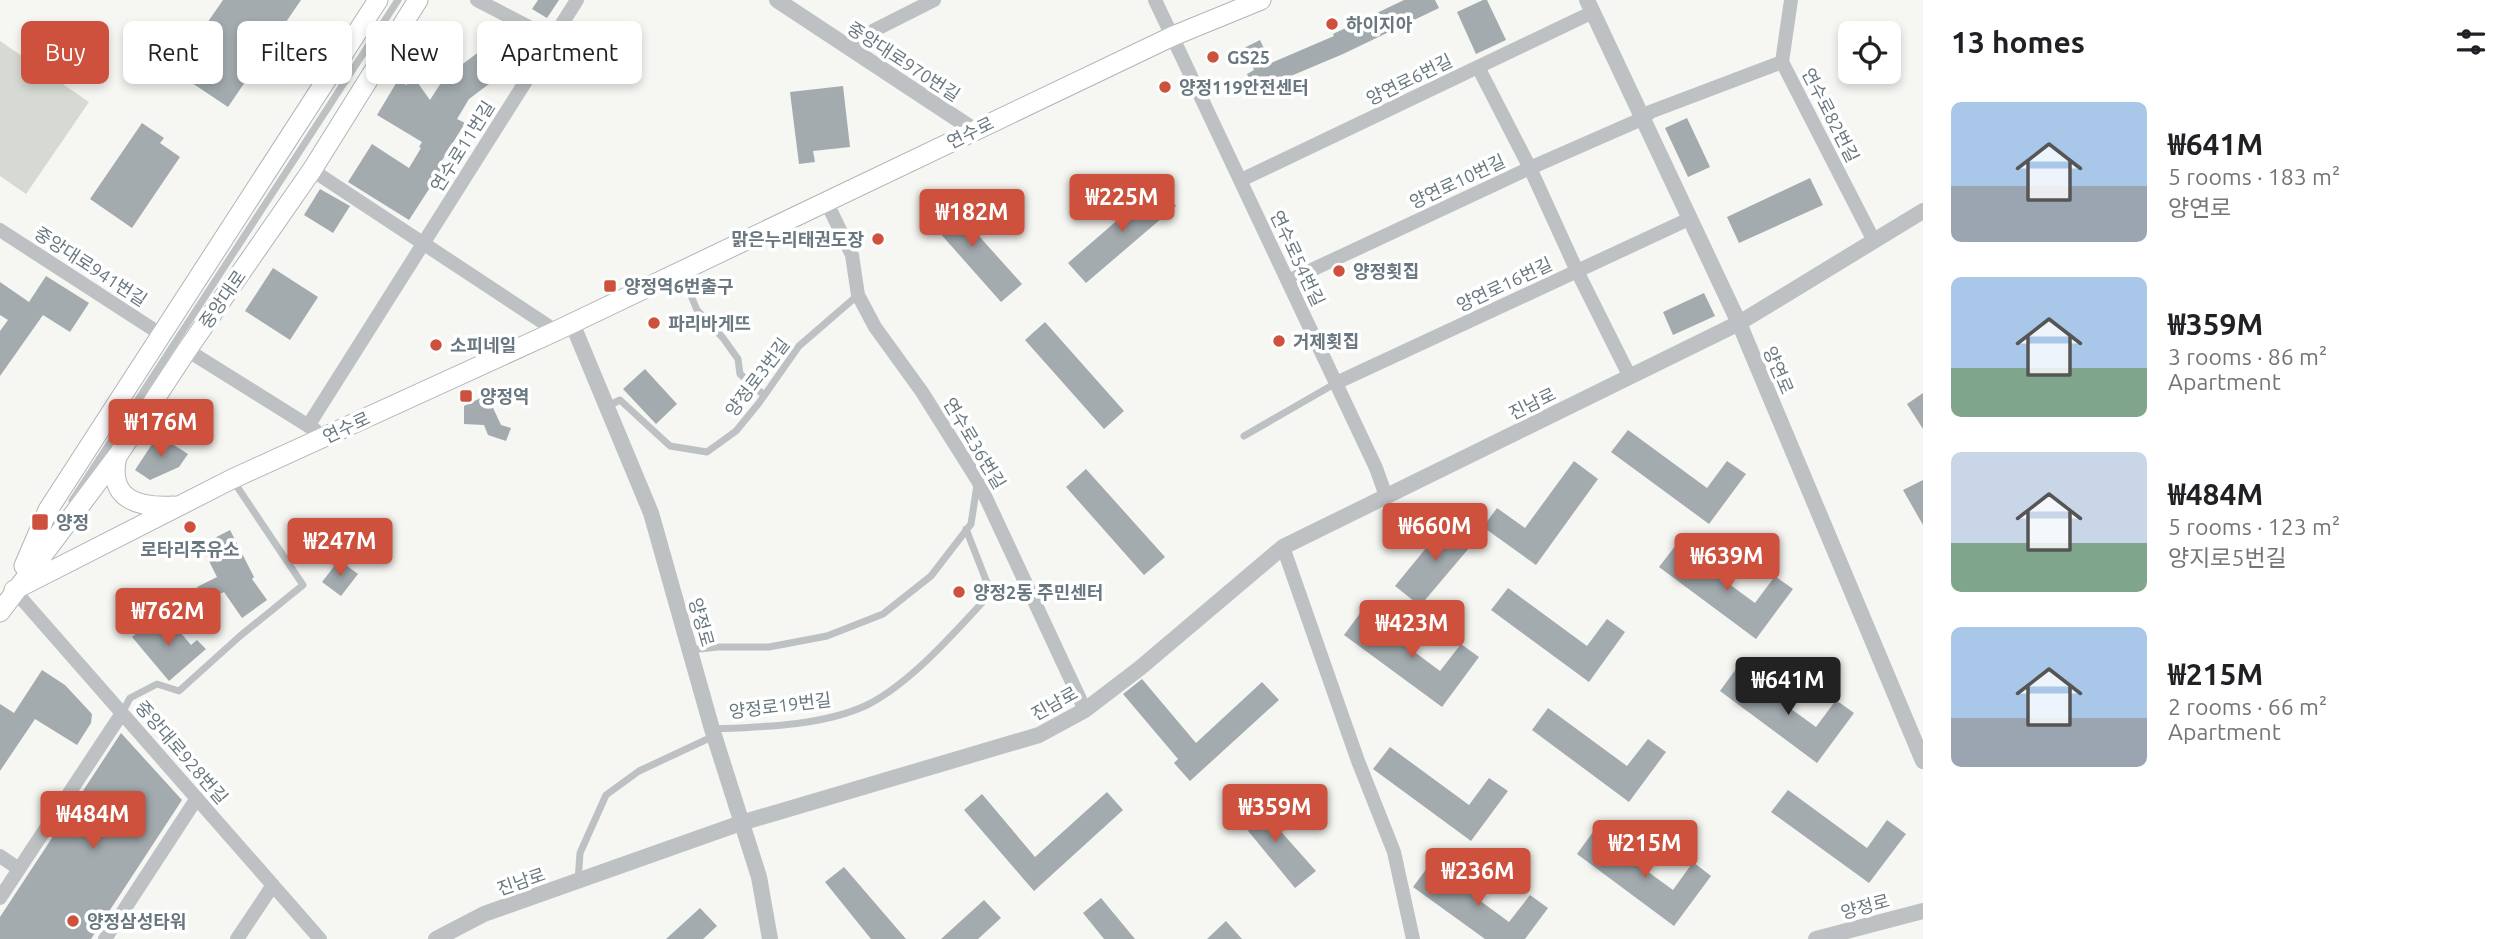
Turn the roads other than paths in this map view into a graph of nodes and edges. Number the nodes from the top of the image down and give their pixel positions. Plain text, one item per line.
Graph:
1 (378, 0) edge
2 (398, 0) edge
3 (418, 0) edge
4 (477, 0) edge
5 (577, 0) edge
6 (777, 0) edge
7 (934, 0) edge
8 (1155, 0) edge
9 (1261, 0) edge
10 (1791, 0) edge
11 (1590, 6) edge
12 (517, 21) edge
13 (564, 21) edge
14 (1173, 36) junction
15 (845, 45) junction
16 (1782, 62) junction
17 (1478, 67) junction
18 (524, 84) edge
19 (1644, 118) junction
20 (974, 130) junction
21 (1530, 168) junction
22 (312, 170) junction
23 (1241, 180) junction
24 (826, 201) junction
25 (1923, 211) edge
26 (1689, 219) junction
27 (0, 230) edge
28 (1874, 241) junction
29 (424, 242) junction
30 (681, 271) junction
31 (1577, 271) junction
32 (1288, 281) junction
33 (858, 295) junction
34 (1738, 323) junction
35 (564, 327) junction
36 (162, 335) junction
37 (187, 350) junction
38 (1630, 377) junction
39 (1336, 383) junction
40 (764, 396) junction
41 (606, 406) junction
42 (308, 425) junction
43 (1244, 436) dead end
44 (326, 437) junction
45 (118, 454) junction
46 (232, 479) junction
47 (978, 481) junction
48 (1387, 496) junction
49 (179, 506) junction
50 (966, 530) junction
51 (1283, 547) junction
52 (7, 585) edge
53 (0, 612) edge
54 (690, 650) junction
55 (1085, 710) junction
56 (122, 713) junction
57 (713, 733) junction
58 (1923, 761) edge
59 (197, 799) junction
60 (741, 823) junction
61 (0, 856) edge
62 (19, 869) junction
63 (578, 882) junction
64 (273, 885) junction
65 (0, 898) edge
66 (1923, 911) edge
67 (104, 939) edge
68 (237, 939) edge
69 (320, 939) edge
70 (436, 939) edge
71 (770, 939) edge
72 (1413, 939) edge
73 (1816, 939) edge

1 - 36 main road, 중앙대로
2 - 52 lane
3 - 22 main road, 중앙대로
4 - 12 street
5 - 13 street, 연수로11번길
6 - 15 street, 중앙대로970번길
7 - 15 street
8 - 14 street, 연수로54번길
9 - 14 main road, 연수로
10 - 16 street, 연수로82번길
11 - 17 street, 양연로6번길
11 - 19 street, 양연로
14 - 20 main road, 연수로
14 - 23 street, 연수로54번길
15 - 20 street, 중앙대로970번길
16 - 19 street, 양연로10번길
16 - 28 street, 연수로82번길
17 - 21 street
17 - 23 street, 양연로6번길
18 - 29 street, 연수로11번길
19 - 21 street, 양연로10번길
19 - 26 street, 양연로
20 - 24 main road, 연수로
21 - 31 street
21 - 32 street, 양연로10번길
22 - 29 street
22 - 37 main road, 중앙대로
23 - 32 street, 연수로54번길
24 - 30 main road, 연수로
24 - 33 street, 연수로36번길
25 - 28 street, 진남로
26 - 31 street, 양연로16번길
26 - 34 street, 양연로
27 - 36 street, 중앙대로941번길
28 - 34 street, 진남로
29 - 35 street
29 - 42 street, 연수로11번길
30 - 35 main road, 연수로
30 - 40 lane
31 - 38 street
31 - 39 street, 양연로16번길
32 - 39 street, 연수로54번길
33 - 40 lane, 양정로3번길
33 - 47 street, 연수로36번길
34 - 38 street, 진남로
34 - 58 street, 양연로
35 - 41 street, 양정로
35 - 44 main road, 연수로
36 - 52 main road, 중앙대로
37 - 42 street
37 - 45 main road, 중앙대로
38 - 48 street, 진남로
39 - 43 lane
39 - 48 street, 연수로54번길
40 - 41 lane, 양정로3번길
41 - 54 street, 양정로
42 - 44 street
44 - 46 main road, 연수로
45 - 49 main road
45 - 52 main road, 중앙대로
46 - 49 main road, 연수로
46 - 56 lane
47 - 50 lane
47 - 55 street, 연수로36번길
48 - 51 street, 진남로
49 - 52 main road, 연수로
50 - 54 lane
50 - 57 lane, 양정로19번길
51 - 55 street, 진남로
51 - 72 street
52 - 53 main road, 중앙대로
52 - 56 street, 중앙대로928번길
54 - 57 street, 양정로
55 - 60 street, 진남로
56 - 59 street, 중앙대로928번길
56 - 62 street
57 - 60 street, 양정로
57 - 63 lane
59 - 64 street, 중앙대로928번길
59 - 67 street
60 - 63 street, 진남로
60 - 71 street, 양정로
61 - 62 street
62 - 65 street
63 - 70 street, 진남로
64 - 68 street
64 - 69 street, 중앙대로928번길
66 - 73 street, 양정로

